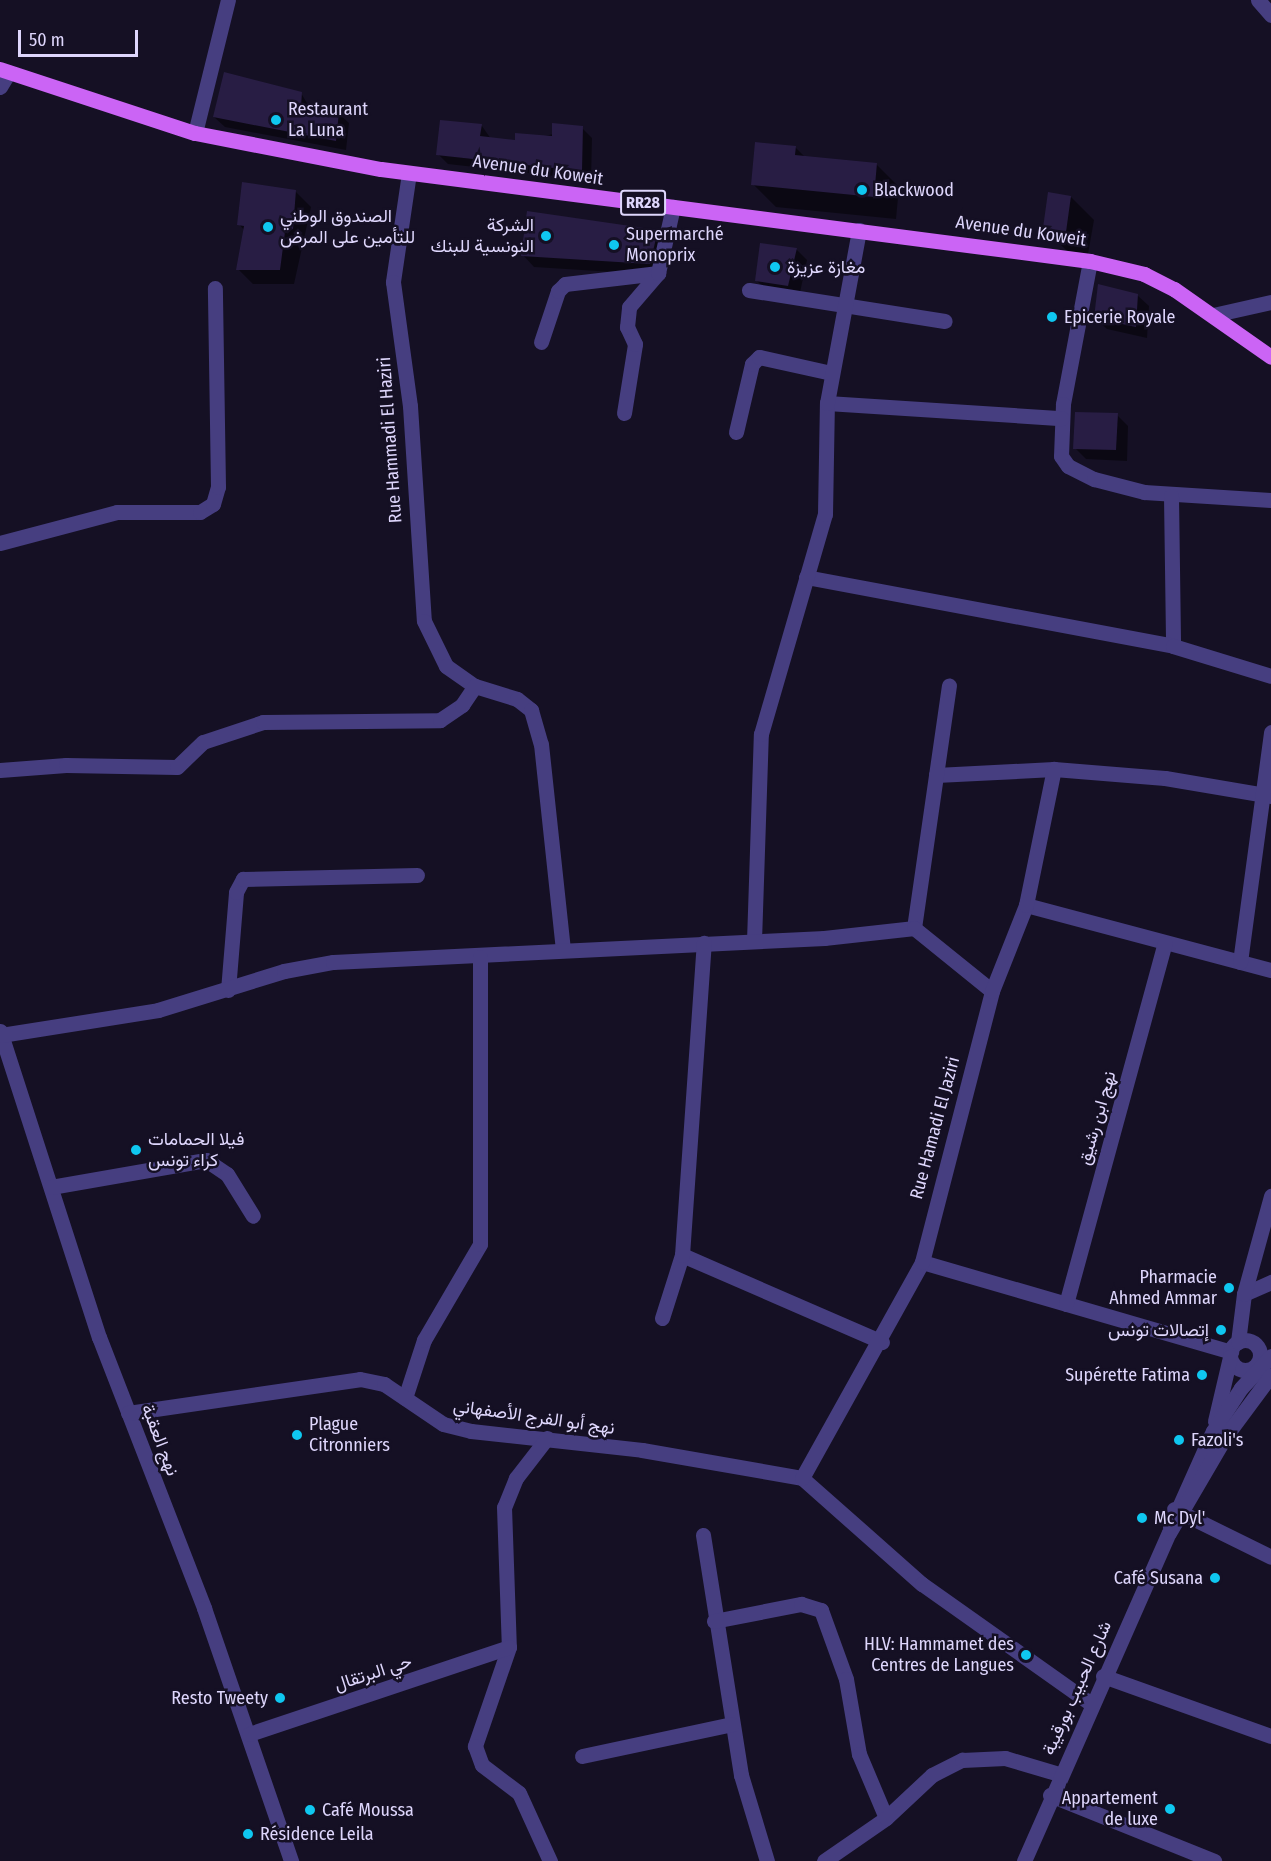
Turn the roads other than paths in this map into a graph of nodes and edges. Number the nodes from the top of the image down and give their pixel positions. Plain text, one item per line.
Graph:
1 (228, 0) edge
2 (1258, 0) edge
3 (1271, 15) edge
4 (5, 71) edge
5 (0, 87) edge
6 (195, 133) junction
7 (409, 173) junction
8 (673, 207) junction
9 (859, 230) junction
10 (1090, 261) junction
11 (658, 273) junction
12 (215, 288) dead end
13 (749, 290) dead end
14 (1271, 302) edge
15 (845, 307) junction
16 (1213, 315) junction
17 (945, 321) dead end
18 (541, 342) dead end
19 (1271, 357) edge
20 (831, 373) junction
21 (827, 403) junction
22 (624, 413) dead end
23 (1062, 418) junction
24 (736, 432) dead end
25 (1171, 496) junction
26 (1271, 500) edge
27 (0, 543) edge
28 (806, 577) junction
29 (1173, 646) junction
30 (1271, 676) edge
31 (475, 686) junction
32 (950, 686) dead end
33 (1271, 732) edge
34 (1054, 769) junction
35 (0, 770) edge
36 (936, 775) junction
37 (1266, 795) edge
38 (417, 875) dead end
39 (1026, 906) junction
40 (914, 928) junction
41 (754, 941) junction
42 (704, 943) junction
43 (1165, 943) junction
44 (563, 949) junction
45 (480, 957) junction
46 (1240, 962) junction
47 (1271, 969) edge
48 (228, 990) junction
49 (992, 991) junction
50 (1, 1033) edge
51 (51, 1186) junction
52 (1271, 1196) edge
53 (253, 1216) dead end
54 (682, 1255) junction
55 (922, 1262) junction
56 (1271, 1282) edge
57 (1244, 1294) junction
58 (1066, 1304) junction
59 (662, 1318) dead end
60 (882, 1342) junction
61 (1233, 1350) junction
62 (1264, 1367) edge
63 (405, 1398) junction
64 (128, 1413) junction
65 (1213, 1431) junction
66 (547, 1438) junction
67 (802, 1478) junction
68 (1179, 1512) junction
69 (702, 1535) dead end
70 (1271, 1557) edge
71 (714, 1621) junction
72 (509, 1647) junction
73 (1103, 1676) junction
74 (1090, 1703) junction
75 (732, 1724) junction
76 (249, 1734) junction
77 (1271, 1736) edge
78 (582, 1756) dead end
79 (1059, 1774) junction
80 (1050, 1795) junction
81 (886, 1818) junction
82 (291, 1861) edge
83 (550, 1861) edge
84 (767, 1861) edge
85 (824, 1861) edge
86 (1024, 1861) edge
87 (1214, 1861) edge

1 - 6 street
2 - 3 street
4 - 5 street
4 - 6 main road, Avenue du Koweit / RR28
6 - 7 main road, Avenue du Koweit / RR28
7 - 8 main road, Avenue du Koweit / RR28
7 - 31 street, Rue Hammadi El Haziri
8 - 9 main road, Avenue du Koweit / RR28
8 - 11 street
9 - 10 main road, Avenue du Koweit / RR28
9 - 15 street
10 - 16 main road, Avenue du Koweit / RR28
10 - 23 street
11 - 18 street
11 - 22 street
12 - 27 street
13 - 15 street
14 - 16 street
15 - 17 street
15 - 20 street
16 - 19 main road, Avenue du Koweit / RR28
20 - 21 street
20 - 24 street
21 - 23 street
21 - 28 street
23 - 25 street
25 - 26 street
25 - 29 street
28 - 29 street
28 - 41 street
29 - 30 street
31 - 35 street
31 - 44 street, Rue Hammadi El Haziri
32 - 36 street
33 - 37 street
34 - 36 street
34 - 37 street
34 - 39 street, Rue Hamadi El Jaziri
36 - 40 street
37 - 46 street
38 - 48 street
39 - 43 street
39 - 49 street, Rue Hamadi El Jaziri
40 - 41 street
40 - 49 street
41 - 42 street
42 - 44 street
42 - 54 street
43 - 46 street
43 - 58 street, نهج ابن رشيق
44 - 45 street
45 - 48 street
45 - 63 street
46 - 47 street
48 - 50 street
49 - 55 street, Rue Hamadi El Jaziri
50 - 51 street, نهج العقبة
51 - 53 street
51 - 64 street, نهج العقبة
52 - 57 street, شارع الحبيب بورقيبة
54 - 59 street
54 - 60 street
55 - 58 street
55 - 60 street, Rue Hamadi El Jaziri
56 - 57 street
57 - 61 street, شارع الحبيب بورقيبة
58 - 61 street
60 - 67 street, Rue Hamadi El Jaziri
61 - 62 street
61 - 62 street
61 - 65 street, شارع الحبيب بورقيبة
62 - 65 street, شارع الحبيب بورقيبة
62 - 68 street, شارع الحبيب بورقيبة
63 - 64 street, نهج أبو الفرج الأصفهاني
63 - 66 street, نهج أبو الفرج الأصفهاني
64 - 76 street, نهج العقبة
65 - 68 street, شارع الحبيب بورقيبة
66 - 67 street, نهج أبو الفرج الأصفهاني
66 - 72 street
67 - 74 street
68 - 70 street
68 - 73 street, شارع الحبيب بورقيبة
69 - 71 street
71 - 75 street
71 - 81 street
72 - 76 street, حي البرتقال
72 - 83 street
73 - 74 street, شارع الحبيب بورقيبة
73 - 77 street
74 - 79 street, شارع الحبيب بورقيبة
75 - 78 street
75 - 84 street
76 - 82 street, نهج العقبة
79 - 80 street, شارع الحبيب بورقيبة
79 - 81 street
80 - 86 street, شارع الحبيب بورقيبة
80 - 87 street
81 - 85 street

